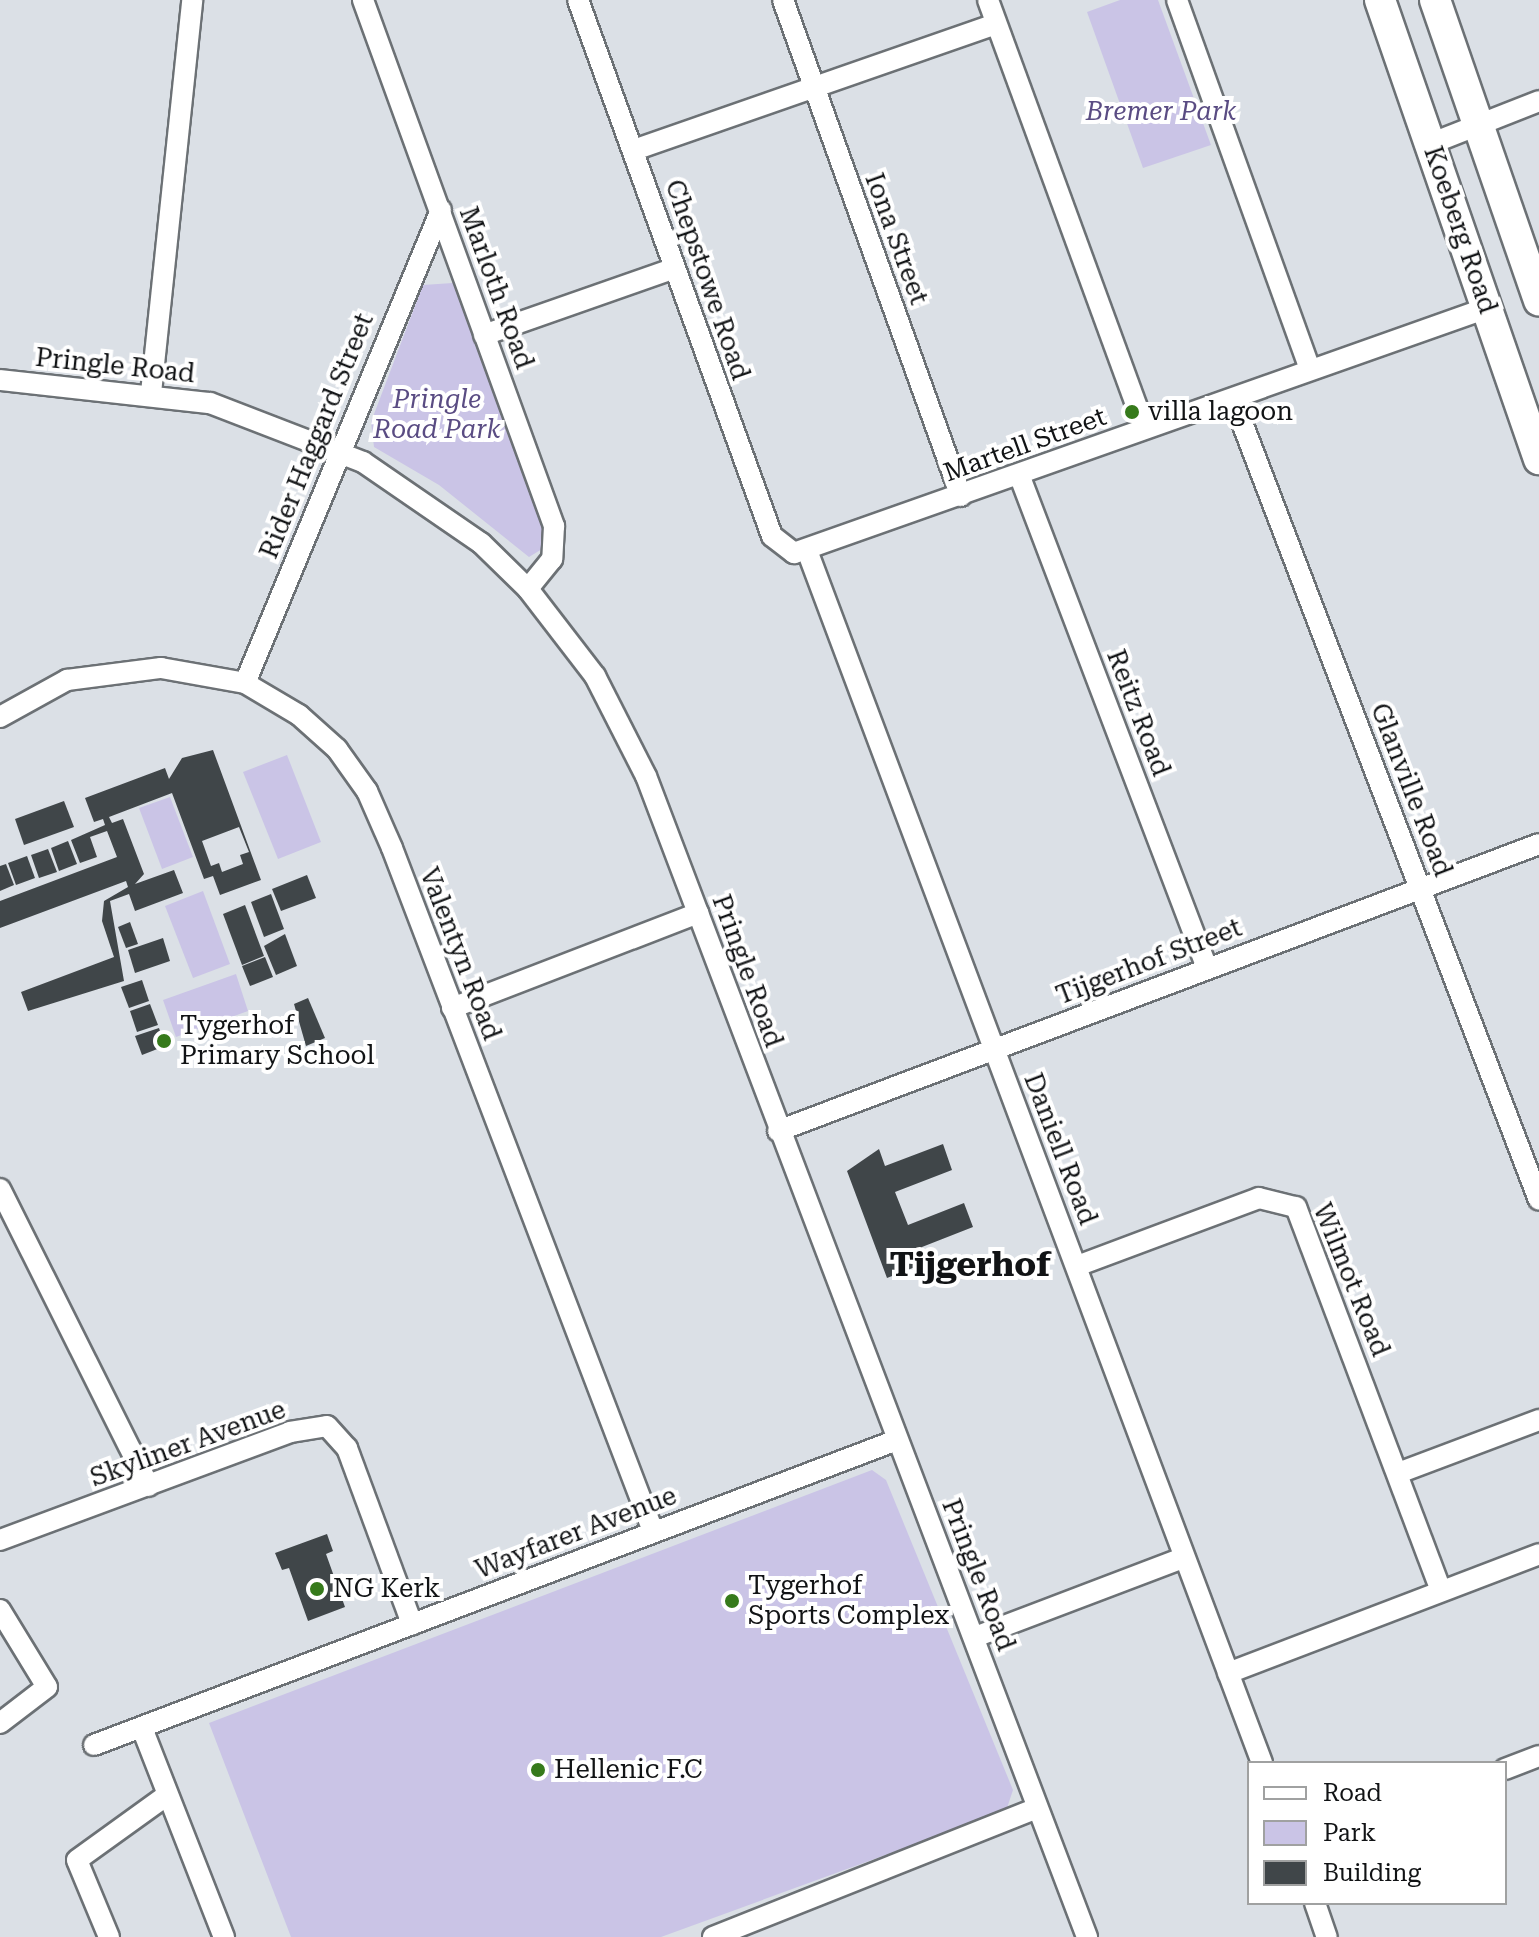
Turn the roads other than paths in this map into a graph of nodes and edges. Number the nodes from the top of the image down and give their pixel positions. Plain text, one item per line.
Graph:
1 (192, 0) edge
2 (363, 0) edge
3 (578, 0) edge
4 (783, 0) edge
5 (988, 0) edge
6 (1177, 0) edge
7 (1380, 0) edge
8 (1435, 0) edge
9 (996, 24) junction
10 (814, 88) junction
11 (1539, 101) edge
12 (1479, 124) junction
13 (1430, 144) junction
14 (634, 150) junction
15 (441, 210) junction
16 (675, 268) junction
17 (1539, 301) edge
18 (1487, 308) junction
19 (484, 335) junction
20 (1310, 369) junction
21 (0, 380) edge
22 (151, 393) junction
23 (1233, 399) junction
24 (1145, 428) junction
25 (339, 451) junction
26 (1539, 459) edge
27 (1020, 477) junction
28 (961, 496) junction
29 (808, 553) junction
30 (528, 589) junction
31 (245, 683) junction
32 (0, 717) edge
33 (1539, 844) edge
34 (1421, 888) junction
35 (698, 913) junction
36 (1207, 968) junction
37 (452, 1008) junction
38 (994, 1048) junction
39 (778, 1131) junction
40 (0, 1189) edge
41 (1539, 1200) edge
42 (1077, 1266) junction
43 (1539, 1420) edge
44 (897, 1440) junction
45 (1398, 1473) junction
46 (149, 1486) junction
47 (653, 1531) junction
48 (0, 1540) edge
49 (1539, 1554) edge
50 (1183, 1558) junction
51 (1441, 1591) junction
52 (0, 1610) edge
53 (412, 1624) junction
54 (975, 1637) junction
55 (1228, 1673) junction
56 (0, 1723) edge
57 (142, 1728) junction
58 (94, 1745) dead end
59 (1539, 1756) edge
60 (1261, 1761) edge
61 (1507, 1768) edge
62 (167, 1795) junction
63 (1037, 1808) junction
64 (1316, 1905) edge
65 (109, 1937) edge
66 (224, 1937) edge
67 (713, 1937) edge
68 (1087, 1937) edge
69 (1327, 1937) edge

1 - 22 street
2 - 15 street, Marloth Road
3 - 14 street, Chepstowe Road
4 - 10 street, Iona Street
5 - 9 street
6 - 20 street
7 - 13 main road, Koeberg Road
8 - 12 main road, Koeberg Road
9 - 10 street
9 - 24 street
10 - 14 street
10 - 28 street, Iona Street
11 - 12 street
12 - 13 street
12 - 17 main road, Koeberg Road
13 - 18 main road, Koeberg Road
14 - 16 street, Chepstowe Road
15 - 19 street, Marloth Road
15 - 25 street, Rider Haggard Street
16 - 19 street
16 - 29 street, Chepstowe Road
18 - 20 street, Martell Street
18 - 26 main road, Koeberg Road
19 - 30 street, Marloth Road
20 - 23 street, Martell Street
21 - 22 street, Pringle Road
22 - 25 street, Pringle Road
23 - 24 street, Martell Street
23 - 34 street, Glanville Road
24 - 27 street, Martell Street
25 - 30 street, Pringle Road
25 - 31 street, Rider Haggard Street
27 - 28 street, Martell Street
27 - 36 street, Reitz Road
28 - 29 street, Martell Street
29 - 38 street, Daniell Road
30 - 35 street, Pringle Road
31 - 32 street, Valentyn Road
31 - 37 street, Valentyn Road
33 - 34 street, Tijgerhof Street
34 - 36 street, Tijgerhof Street
34 - 41 street, Glanville Road
35 - 37 street
35 - 39 street, Pringle Road
36 - 38 street, Tijgerhof Street
37 - 47 street, Valentyn Road
38 - 39 street, Tijgerhof Street
38 - 42 street, Daniell Road
39 - 44 street, Pringle Road
40 - 46 street
42 - 45 street, Wilmot Road
42 - 50 street, Daniell Road
43 - 45 street
44 - 47 street, Wayfarer Avenue
44 - 54 street, Pringle Road
45 - 51 street, Wilmot Road
46 - 48 street, Skyliner Avenue
46 - 53 street, Skyliner Avenue
47 - 53 street, Wayfarer Avenue
49 - 51 street
50 - 54 street
50 - 55 street, Daniell Road
51 - 55 street
52 - 56 street
53 - 57 street, Wayfarer Avenue
54 - 63 street, Pringle Road
55 - 60 street, Daniell Road
57 - 58 street, Wayfarer Avenue
57 - 62 street
59 - 61 street
62 - 65 street
62 - 66 street
63 - 67 street
63 - 68 street, Pringle Road
64 - 69 street

